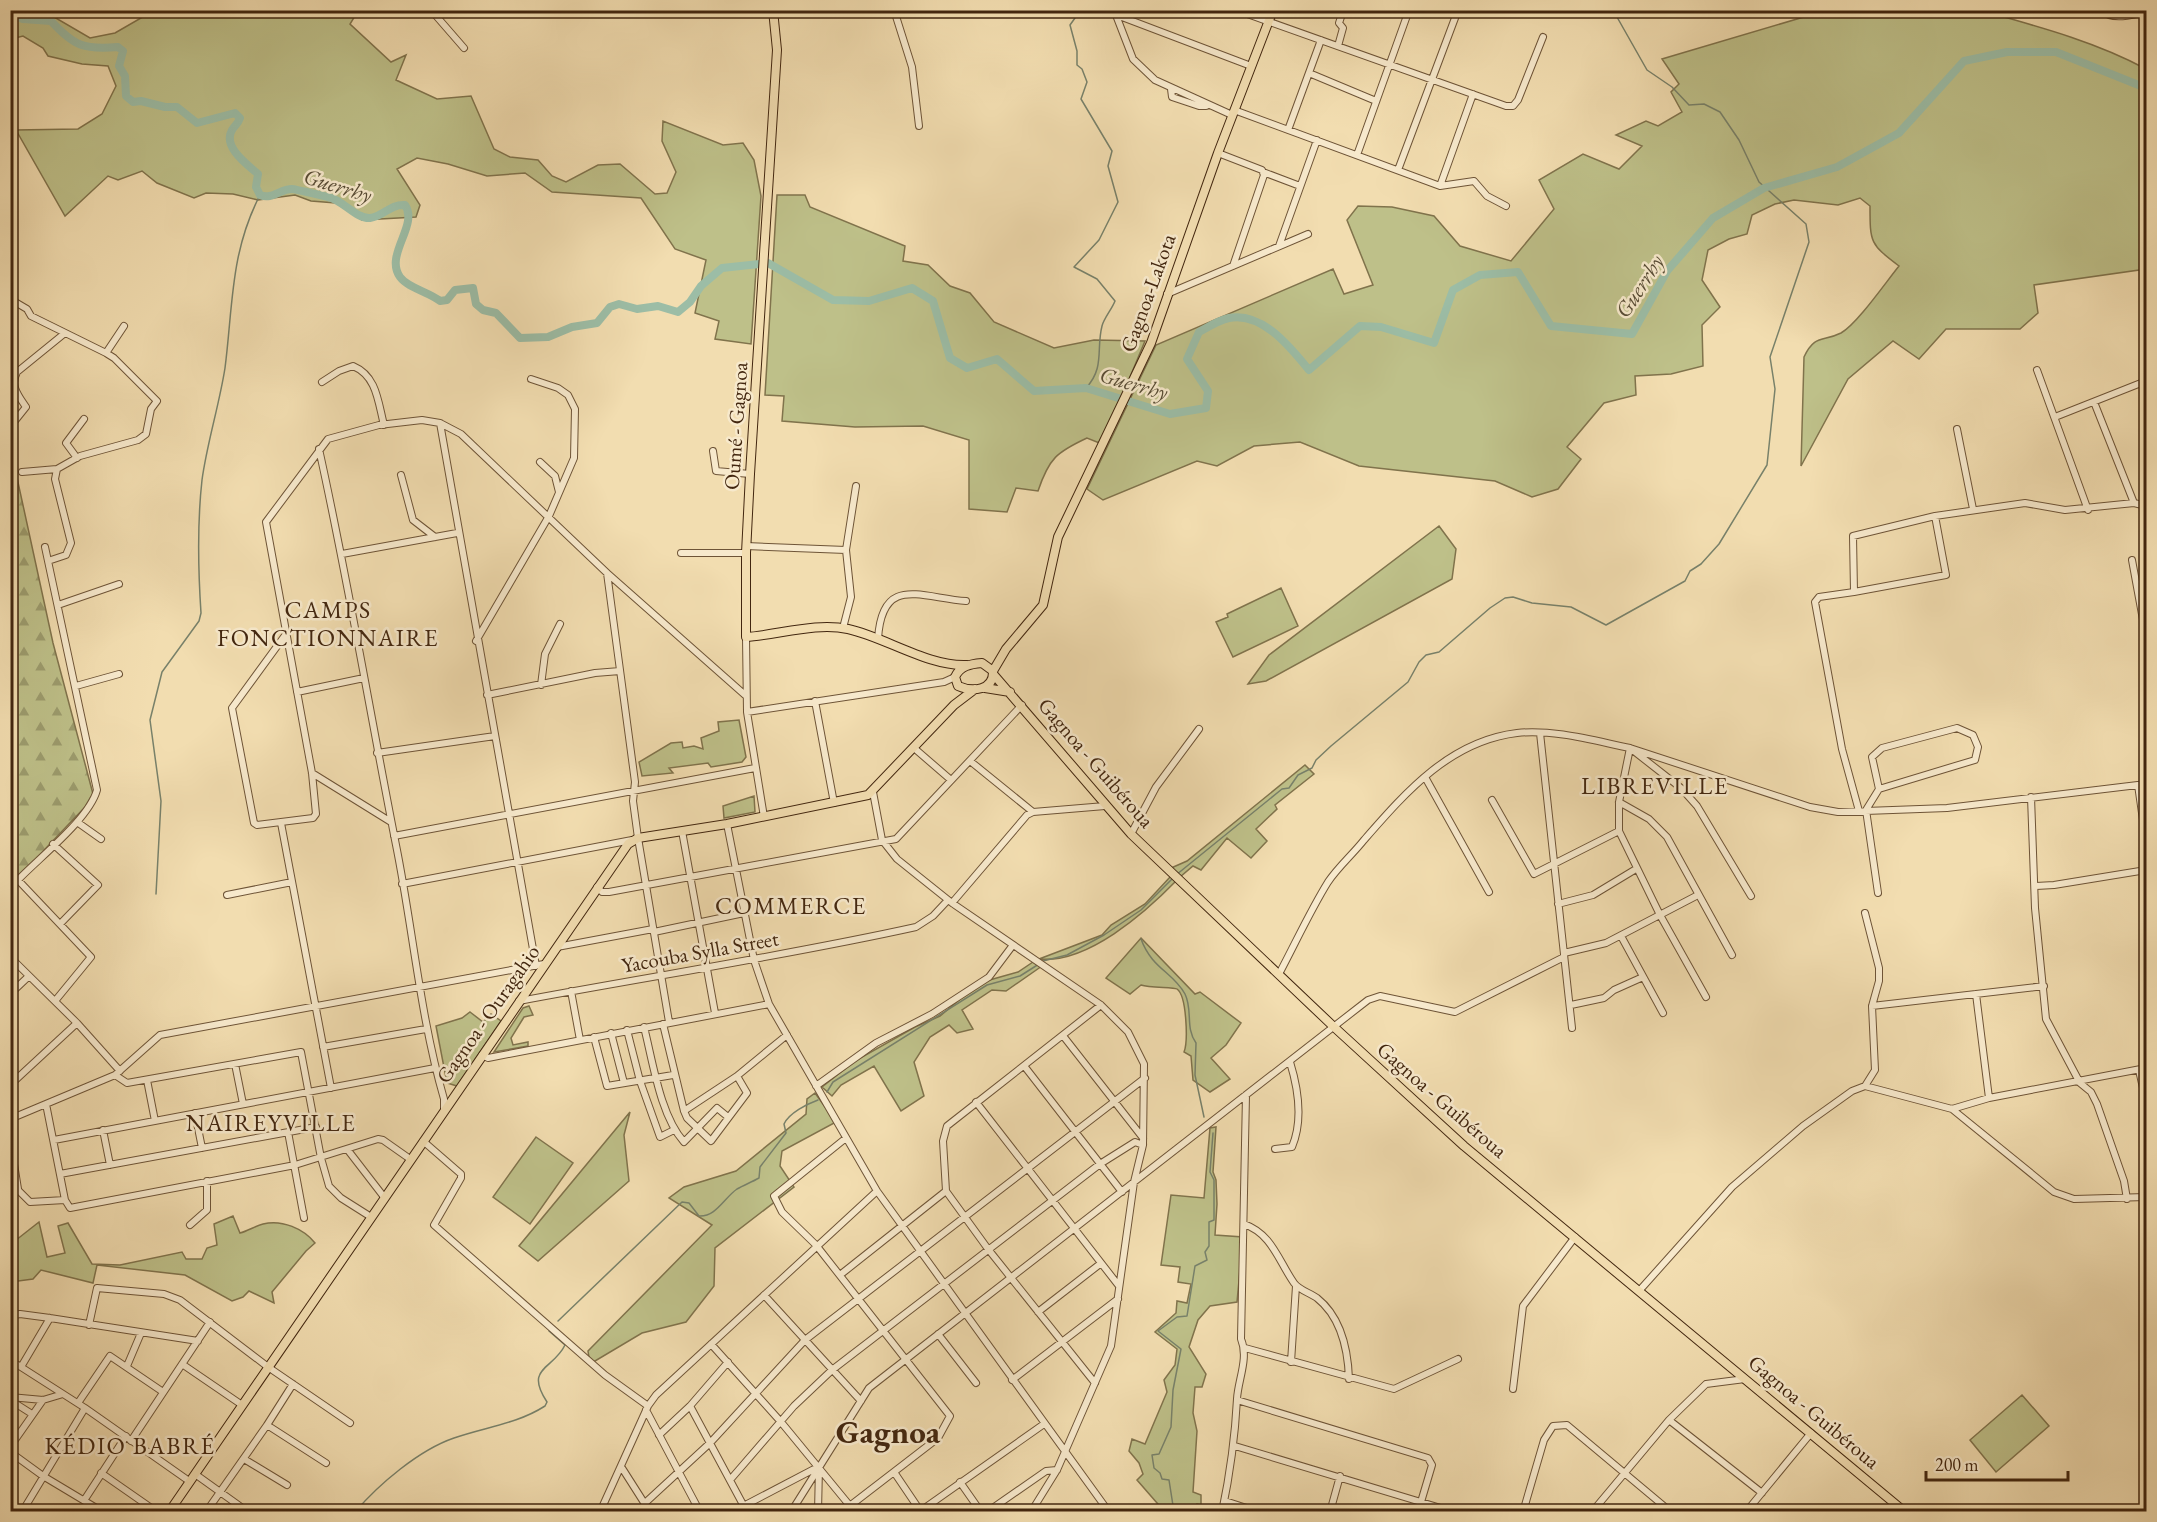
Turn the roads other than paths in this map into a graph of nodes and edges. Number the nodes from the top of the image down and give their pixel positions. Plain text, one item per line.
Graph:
1 (431, 10) edge
2 (773, 10) edge
3 (894, 10) edge
4 (1236, 10) edge
5 (1273, 10) edge
6 (1409, 10) edge
7 (1458, 10) edge
8 (2100, 10) edge
9 (1343, 11) edge
10 (1114, 12) edge
11 (2146, 12) edge
12 (1268, 23) junction
13 (1542, 37) dead end
14 (1320, 40) junction
15 (1338, 46) junction
16 (464, 48) dead end
17 (1390, 64) junction
18 (1251, 66) junction
19 (1308, 73) junction
20 (1432, 80) junction
21 (1473, 94) junction
22 (1376, 101) junction
23 (1233, 113) junction
24 (919, 126) dead end
25 (1288, 130) junction
26 (1317, 140) junction
27 (1218, 153) junction
28 (1357, 154) junction
29 (1398, 170) junction
30 (1263, 172) junction
31 (1300, 186) junction
32 (1440, 186) junction
33 (1506, 206) dead end
34 (1308, 234) dead end
35 (1279, 246) junction
36 (1233, 266) junction
37 (1167, 294) junction
38 (10, 299) edge
39 (124, 326) dead end
40 (65, 333) junction
41 (106, 353) junction
42 (2037, 370) dead end
43 (531, 380) dead end
44 (2146, 381) edge
45 (322, 382) dead end
46 (2094, 402) junction
47 (2055, 417) junction
48 (84, 419) dead end
49 (440, 423) junction
50 (384, 425) junction
51 (10, 427) edge
52 (1957, 429) dead end
53 (319, 449) junction
54 (713, 451) dead end
55 (77, 458) junction
56 (540, 462) dead end
57 (57, 469) junction
58 (22, 472) dead end
59 (750, 474) junction
60 (401, 475) dead end
61 (856, 486) dead end
62 (559, 492) junction
63 (2134, 503) junction
64 (2146, 506) edge
65 (1973, 509) junction
66 (2088, 510) junction
67 (549, 516) junction
68 (1935, 516) junction
69 (457, 533) junction
70 (435, 537) junction
71 (45, 547) dead end
72 (746, 549) junction
73 (846, 550) junction
74 (342, 554) junction
75 (681, 554) dead end
76 (2132, 560) dead end
77 (48, 561) junction
78 (607, 573) junction
79 (119, 584) dead end
80 (1854, 592) junction
81 (966, 601) dead end
82 (58, 604) junction
83 (560, 624) dead end
84 (843, 628) junction
85 (286, 634) junction
86 (2146, 636) edge
87 (746, 637) junction
88 (878, 639) junction
89 (476, 641) junction
90 (1011, 642) junction
91 (946, 664) junction
92 (971, 665) junction
93 (620, 671) junction
94 (994, 673) junction
95 (119, 674) dead end
96 (364, 678) junction
97 (957, 682) junction
98 (541, 685) junction
99 (76, 687) junction
100 (985, 688) junction
101 (975, 689) junction
102 (297, 692) junction
103 (1012, 693) junction
104 (487, 695) junction
105 (745, 695) junction
106 (815, 702) junction
107 (954, 705) junction
108 (1022, 705) junction
109 (747, 712) junction
110 (1199, 729) dead end
111 (1540, 733) junction
112 (495, 736) junction
113 (914, 748) junction
114 (1630, 748) junction
115 (377, 753) junction
116 (970, 761) junction
117 (754, 768) junction
118 (312, 773) junction
119 (1425, 777) junction
120 (951, 780) junction
121 (2146, 784) edge
122 (2138, 785) junction
123 (635, 789) junction
124 (1879, 789) junction
125 (873, 792) junction
126 (2031, 797) junction
127 (1492, 800) dead end
128 (1619, 802) junction
129 (834, 803) junction
130 (1106, 806) junction
131 (1862, 810) junction
132 (1033, 812) junction
133 (510, 813) junction
134 (764, 817) junction
135 (77, 822) junction
136 (391, 822) junction
137 (281, 823) junction
138 (728, 824) junction
139 (682, 831) junction
140 (1619, 831) junction
141 (1131, 834) junction
142 (394, 836) junction
143 (101, 839) dead end
144 (635, 839) junction
145 (882, 840) junction
146 (2146, 841) edge
147 (53, 844) junction
148 (518, 861) junction
149 (1554, 863) junction
150 (736, 869) junction
151 (1636, 869) junction
152 (2146, 870) edge
153 (690, 877) junction
154 (292, 882) junction
155 (402, 884) junction
156 (646, 885) junction
157 (597, 886) junction
158 (2036, 886) junction
159 (1489, 892) dead end
160 (1878, 893) dead end
161 (227, 895) dead end
162 (1698, 895) junction
163 (1751, 896) dead end
164 (950, 902) junction
165 (1558, 904) junction
166 (744, 913) junction
167 (1865, 913) dead end
168 (1660, 915) junction
169 (698, 921) junction
170 (60, 924) junction
171 (653, 930) junction
172 (1621, 936) junction
173 (1013, 945) junction
174 (557, 947) junction
175 (1564, 955) junction
176 (1732, 956) dead end
177 (10, 957) edge
178 (754, 960) junction
179 (540, 965) junction
180 (706, 966) junction
181 (1279, 974) junction
182 (661, 975) junction
183 (29, 976) junction
184 (1644, 977) junction
185 (420, 986) junction
186 (2043, 986) junction
187 (571, 991) junction
188 (10, 994) edge
189 (1976, 994) junction
190 (1706, 997) dead end
191 (55, 1001) junction
192 (519, 1001) junction
193 (769, 1004) junction
194 (1101, 1005) junction
195 (1570, 1005) junction
196 (315, 1006) junction
197 (1872, 1006) junction
198 (715, 1013) junction
199 (1663, 1013) dead end
200 (77, 1023) junction
201 (666, 1023) junction
202 (644, 1027) junction
203 (1334, 1027) junction
204 (1572, 1028) dead end
205 (426, 1029) junction
206 (627, 1030) junction
207 (611, 1033) junction
208 (787, 1035) junction
209 (594, 1037) junction
210 (1064, 1037) junction
211 (580, 1040) junction
212 (323, 1047) junction
213 (482, 1055) junction
214 (1290, 1062) junction
215 (235, 1064) junction
216 (1025, 1067) junction
217 (435, 1068) junction
218 (2146, 1068) edge
219 (2139, 1070) junction
220 (118, 1073) junction
221 (673, 1075) junction
222 (737, 1076) junction
223 (656, 1077) junction
224 (1145, 1078) junction
225 (147, 1080) junction
226 (640, 1081) junction
227 (624, 1083) junction
228 (2080, 1083) junction
229 (10, 1085) edge
230 (816, 1086) junction
231 (1865, 1086) junction
232 (331, 1088) junction
233 (310, 1092) junction
234 (1246, 1095) junction
235 (1989, 1098) junction
236 (2146, 1101) edge
237 (976, 1102) junction
238 (1114, 1102) junction
239 (46, 1104) junction
240 (243, 1104) junction
241 (444, 1109) junction
242 (1952, 1109) junction
243 (684, 1111) junction
244 (195, 1113) junction
245 (728, 1117) junction
246 (10, 1119) edge
247 (154, 1121) junction
248 (316, 1127) junction
249 (698, 1129) junction
250 (103, 1130) junction
251 (674, 1131) junction
252 (288, 1132) junction
253 (1074, 1132) junction
254 (846, 1138) junction
255 (10, 1139) edge
256 (54, 1140) junction
257 (423, 1141) junction
258 (1143, 1142) junction
259 (202, 1148) junction
260 (347, 1149) junction
261 (1275, 1149) dead end
262 (321, 1158) junction
263 (410, 1159) junction
264 (1100, 1164) junction
265 (110, 1165) junction
266 (295, 1165) junction
267 (1027, 1168) junction
268 (60, 1174) junction
269 (207, 1181) junction
270 (10, 1182) edge
271 (1134, 1182) junction
272 (18, 1190) junction
273 (877, 1191) junction
274 (946, 1191) junction
275 (1122, 1192) junction
276 (384, 1197) junction
277 (2146, 1197) edge
278 (2127, 1198) junction
279 (65, 1200) junction
280 (1052, 1200) junction
281 (371, 1217) junction
282 (304, 1218) dead end
283 (965, 1220) junction
284 (1244, 1224) junction
285 (190, 1226) dead end
286 (903, 1228) junction
287 (1074, 1229) junction
288 (1575, 1237) junction
289 (816, 1245) junction
290 (988, 1249) junction
291 (919, 1250) junction
292 (1100, 1264) junction
293 (840, 1275) junction
294 (1011, 1278) junction
295 (943, 1284) junction
296 (1119, 1286) junction
297 (1296, 1286) junction
298 (1639, 1290) junction
299 (764, 1295) junction
300 (858, 1298) junction
301 (1118, 1299) junction
302 (1038, 1312) junction
303 (965, 1314) junction
304 (10, 1316) edge
305 (50, 1318) junction
306 (210, 1322) junction
307 (89, 1325) junction
308 (885, 1330) junction
309 (141, 1333) junction
310 (938, 1334) junction
311 (806, 1340) junction
312 (198, 1341) junction
313 (1061, 1342) junction
314 (711, 1344) junction
315 (1245, 1348) junction
316 (908, 1359) junction
317 (1458, 1359) dead end
318 (10, 1360) edge
319 (728, 1362) junction
320 (1290, 1362) junction
321 (182, 1364) junction
322 (127, 1366) junction
323 (21, 1367) junction
324 (268, 1367) junction
325 (832, 1370) junction
326 (1349, 1379) junction
327 (1745, 1379) junction
328 (1012, 1380) junction
329 (976, 1383) dead end
330 (1095, 1383) junction
331 (293, 1384) junction
332 (1514, 1389) dead end
333 (163, 1392) junction
334 (756, 1393) junction
335 (63, 1394) junction
336 (10, 1399) edge
337 (43, 1400) junction
338 (1237, 1400) junction
339 (861, 1401) junction
340 (78, 1403) junction
341 (242, 1405) junction
342 (690, 1406) junction
343 (85, 1408) junction
344 (647, 1408) junction
345 (32, 1414) junction
346 (1669, 1420) junction
347 (781, 1422) junction
348 (350, 1423) dead end
349 (1044, 1424) junction
350 (267, 1425) junction
351 (1811, 1433) junction
352 (659, 1435) junction
353 (128, 1438) junction
354 (710, 1443) junction
355 (1235, 1446) junction
356 (10, 1447) edge
357 (10, 1452) edge
358 (1065, 1452) junction
359 (244, 1458) junction
360 (326, 1463) dead end
361 (819, 1467) junction
362 (622, 1468) junction
363 (1057, 1470) junction
364 (678, 1471) junction
365 (894, 1472) junction
366 (1624, 1472) junction
367 (101, 1473) junction
368 (195, 1474) junction
369 (44, 1476) junction
370 (1340, 1476) junction
371 (730, 1480) junction
372 (189, 1481) junction
373 (960, 1482) junction
374 (287, 1485) dead end
375 (220, 1492) junction
376 (1762, 1493) junction
377 (85, 1499) junction
378 (1225, 1501) junction
379 (1421, 1501) junction
380 (645, 1503) junction
381 (851, 1505) junction
382 (1664, 1505) junction
383 (746, 1508) edge
384 (245, 1510) edge
385 (920, 1511) edge
386 (22, 1512) edge
387 (103, 1512) edge
388 (158, 1512) edge
389 (169, 1512) edge
390 (206, 1512) edge
391 (600, 1512) edge
392 (650, 1512) edge
393 (700, 1512) edge
394 (732, 1512) edge
395 (791, 1512) edge
396 (818, 1512) edge
397 (855, 1512) edge
398 (981, 1512) edge
399 (987, 1512) edge
400 (1031, 1512) edge
401 (1109, 1512) edge
402 (1222, 1512) edge
403 (1259, 1512) edge
404 (1330, 1512) edge
405 (1418, 1512) edge
406 (1454, 1512) edge
407 (1523, 1512) edge
408 (1592, 1512) edge
409 (1659, 1512) edge
410 (1671, 1512) edge
411 (1746, 1512) edge
412 (1905, 1512) edge

1 - 16 street
2 - 59 main road, Oumé - Gagnoa
3 - 24 street
4 - 12 street
5 - 12 main road, Gagnoa-Lakota
6 - 17 street
7 - 20 street
8 - 11 street
9 - 15 street
10 - 18 street
10 - 23 street
12 - 14 street
12 - 18 main road, Gagnoa-Lakota
13 - 21 street
14 - 15 street
14 - 19 street
15 - 17 street
17 - 20 street
17 - 22 street
18 - 23 main road, Gagnoa-Lakota
19 - 22 street
19 - 25 street
20 - 21 street
20 - 29 street
21 - 32 street
22 - 28 street
23 - 25 street
23 - 27 main road, Gagnoa-Lakota
25 - 26 street
26 - 28 street
26 - 31 street
27 - 30 street
27 - 37 main road, Gagnoa-Lakota
28 - 29 street
29 - 32 street
30 - 31 street
30 - 36 street
31 - 35 street
32 - 33 street
34 - 35 street
35 - 36 street
36 - 37 street
37 - 90 main road, Gagnoa-Lakota
38 - 40 street
39 - 41 street
40 - 41 street
40 - 51 street
41 - 55 street
42 - 47 street
43 - 62 street
44 - 46 street
45 - 50 street
46 - 47 street
46 - 63 street
47 - 66 street
48 - 55 street
49 - 50 street
49 - 67 street
49 - 69 street
50 - 53 street
52 - 65 street
53 - 74 street
53 - 85 street
54 - 59 street
55 - 57 street
56 - 62 street
57 - 58 street
57 - 77 street
59 - 72 main road, Oumé - Gagnoa
60 - 70 street
61 - 73 street
62 - 67 street
63 - 64 street
63 - 66 street
65 - 66 street
65 - 68 street
67 - 78 street
67 - 89 street
68 - 80 street
68 - 80 street
69 - 70 street
69 - 89 street
70 - 74 street
71 - 77 street
72 - 73 street
72 - 75 street
72 - 87 main road, Oumé - Gagnoa
73 - 84 street
74 - 96 street
76 - 86 street
77 - 82 street
78 - 93 street
78 - 105 street
79 - 82 street
80 - 131 street
81 - 88 street
82 - 99 street
83 - 98 street
84 - 87 main road
84 - 88 main road
85 - 102 street
85 - 137 street
87 - 105 street
88 - 91 main road
89 - 104 street
90 - 92 main road, Gagnoa-Lakota
90 - 94 main road, Gagnoa-Lakota
91 - 92 main road
91 - 97 main road
92 - 94 main road
92 - 97 main road, Gagnoa-Lakota
93 - 98 street
93 - 123 street
94 - 100 main road, Gagnoa-Lakota
94 - 103 main road, Gagnoa - Guibéroua
95 - 99 street
96 - 102 street
96 - 115 street
97 - 101 main road
97 - 106 street
97 - 107 main road
98 - 104 street
99 - 135 street
100 - 101 main road
100 - 103 main road
101 - 107 main road
102 - 118 street
103 - 108 main road, Gagnoa - Guibéroua
104 - 112 street
105 - 109 street
106 - 109 street
106 - 129 street
107 - 113 main road
108 - 116 street
108 - 130 main road, Gagnoa - Guibéroua
109 - 117 street
110 - 141 street
111 - 114 street
111 - 119 street
111 - 149 street
112 - 115 street
112 - 133 street
113 - 120 street
113 - 125 main road
114 - 128 street
114 - 131 street
114 - 163 street
115 - 136 street
116 - 120 street
116 - 132 street
117 - 123 street
117 - 134 street
118 - 136 street
118 - 137 street
119 - 159 street
119 - 181 street
120 - 145 street
121 - 122 street
122 - 126 street
122 - 146 street
123 - 133 street
123 - 144 street
124 - 124 street
124 - 131 street
125 - 129 main road
125 - 145 street
126 - 131 street
126 - 158 street
127 - 149 street
128 - 140 street
128 - 162 street
129 - 134 main road
130 - 132 street
130 - 141 main road, Gagnoa - Guibéroua
131 - 160 street
132 - 164 street, Yacouba Sylla Street
133 - 142 street
133 - 148 street
134 - 138 main road
135 - 143 street
135 - 147 street
136 - 142 street
137 - 154 street
138 - 139 main road
138 - 150 street
139 - 144 main road
139 - 153 street
140 - 149 street
140 - 151 street
141 - 181 main road, Gagnoa - Guibéroua
142 - 155 street
144 - 148 street
144 - 156 street
144 - 157 main road, Gagnoa - Ouragahio
145 - 150 street
145 - 164 street
147 - 170 street
147 - 170 street
148 - 155 street
148 - 179 street
149 - 165 street
150 - 153 street
150 - 166 street
151 - 165 street
151 - 168 street
152 - 158 street
153 - 156 street
153 - 169 street
154 - 161 street
154 - 196 street
155 - 185 street
156 - 157 street
156 - 171 street
157 - 174 main road, Gagnoa - Ouragahio
158 - 186 street
162 - 168 street
162 - 176 street
164 - 173 street
164 - 178 street, Yacouba Sylla Street
165 - 175 street
166 - 169 street
166 - 178 street
167 - 197 street
168 - 172 street
168 - 190 street
169 - 171 street
169 - 180 street
170 - 191 street
171 - 174 street
171 - 182 street
172 - 175 street
172 - 184 street
173 - 194 street
173 - 230 street
174 - 179 main road, Gagnoa - Ouragahio
175 - 195 street
175 - 203 street
177 - 183 street
178 - 180 street, Yacouba Sylla Street
178 - 193 street
179 - 185 street
179 - 192 main road, Gagnoa - Ouragahio
180 - 182 street, Yacouba Sylla Street
180 - 198 street
181 - 203 main road, Gagnoa - Guibéroua
182 - 187 street, Yacouba Sylla Street
182 - 201 street
183 - 188 street
183 - 191 street
184 - 195 street
184 - 199 street
185 - 196 street
185 - 205 street
186 - 189 street
186 - 228 street
187 - 192 street, Yacouba Sylla Street
187 - 211 street
189 - 197 street
189 - 235 street
191 - 200 street
192 - 213 main road, Gagnoa - Ouragahio
193 - 198 street
193 - 208 street
194 - 210 street
194 - 224 street
195 - 204 street
196 - 212 street
196 - 220 street
197 - 231 street
198 - 201 street
200 - 220 street
200 - 229 street
201 - 202 street
201 - 221 street
202 - 206 street
202 - 223 street
203 - 214 street
203 - 288 main road, Gagnoa - Guibéroua
205 - 212 street
205 - 217 street
206 - 207 street
206 - 226 street
207 - 209 street
207 - 227 street
208 - 222 street
208 - 230 street
209 - 211 street
209 - 227 street
210 - 216 street
210 - 238 street
211 - 213 street
212 - 232 street
213 - 241 main road, Gagnoa - Ouragahio
214 - 234 street
214 - 261 street
215 - 225 street
215 - 233 street
215 - 240 street
216 - 237 street
216 - 253 street
217 - 232 street
217 - 241 street
218 - 219 street
219 - 228 street
219 - 236 street
220 - 225 street
220 - 239 street
221 - 223 street
221 - 243 street
222 - 243 street
222 - 245 street
223 - 226 street
223 - 251 street
224 - 238 street
224 - 258 street
225 - 247 street
226 - 227 street
226 - 251 street
228 - 235 street
228 - 278 street
230 - 254 street
231 - 242 street
231 - 298 street
232 - 233 street
233 - 240 street
233 - 248 street
234 - 271 street
234 - 284 street
235 - 242 street
237 - 267 street
237 - 274 street
238 - 253 street
238 - 258 street
239 - 246 street
239 - 256 street
240 - 244 street
241 - 257 main road, Gagnoa - Ouragahio
242 - 278 street
243 - 249 street
244 - 247 street
244 - 259 street
245 - 249 street
245 - 249 street
247 - 250 street
248 - 252 street
248 - 262 street
249 - 251 street
250 - 256 street
250 - 265 street
252 - 259 street
252 - 266 street
253 - 264 street
253 - 267 street
254 - 273 street
254 - 289 street
255 - 272 street
256 - 268 street
257 - 263 main road, Gagnoa - Ouragahio
257 - 344 street
258 - 264 street
258 - 271 street
259 - 265 street
260 - 262 street
260 - 263 street
260 - 276 street
262 - 266 street
262 - 281 street
263 - 276 main road, Gagnoa - Ouragahio
264 - 275 street
264 - 280 street
265 - 268 street
266 - 269 street
266 - 282 street
267 - 280 street
267 - 283 street
268 - 279 street
269 - 279 street
269 - 285 street
270 - 272 street
271 - 275 street
271 - 296 street
272 - 279 street
273 - 286 street
273 - 289 street
274 - 283 street
274 - 286 street
275 - 287 street
276 - 281 main road, Gagnoa - Ouragahio
277 - 278 street
280 - 287 street
280 - 290 street
281 - 324 main road, Gagnoa - Ouragahio
283 - 290 street
283 - 291 street
284 - 297 street
284 - 315 street
286 - 291 street
286 - 293 street
287 - 292 street
287 - 294 street
288 - 298 main road, Gagnoa - Guibéroua
288 - 332 street
289 - 293 street
289 - 299 street
290 - 294 street
290 - 295 street
291 - 295 street
291 - 300 street
292 - 296 street
292 - 302 street
293 - 300 street
294 - 302 street
294 - 303 street
295 - 303 street
295 - 308 street
296 - 301 street
297 - 320 street
297 - 326 street
298 - 327 main road, Gagnoa - Guibéroua
299 - 311 street
299 - 314 street
300 - 308 street
300 - 311 street
301 - 313 street
301 - 330 street
302 - 313 street
303 - 310 street
303 - 328 street
304 - 305 street
305 - 307 street
305 - 323 street
306 - 307 street
306 - 312 street
306 - 324 street
307 - 309 street
308 - 316 street
308 - 325 street
309 - 312 street
309 - 322 street
310 - 316 street
310 - 329 street
311 - 325 street
311 - 334 street
312 - 321 street
313 - 328 street
313 - 330 street
314 - 319 street
314 - 344 street
315 - 320 street
315 - 338 street
316 - 339 street
316 - 365 street
317 - 326 street
318 - 323 street
319 - 334 street
319 - 342 street
320 - 326 street
321 - 333 street
321 - 341 street
322 - 333 street
322 - 340 street
323 - 335 street
324 - 331 street
324 - 341 main road, Gagnoa - Ouragahio
325 - 339 street
325 - 347 street
327 - 346 street
327 - 351 main road, Gagnoa - Guibéroua
328 - 349 street
330 - 358 street
331 - 348 street
331 - 350 street
333 - 353 street
334 - 347 street
334 - 354 street
335 - 337 street
335 - 340 street
336 - 337 street
336 - 345 street
337 - 345 street
338 - 355 street
338 - 379 street
339 - 361 street
340 - 343 street
341 - 368 main road, Gagnoa - Ouragahio
342 - 352 street
342 - 354 street
343 - 353 street
343 - 369 street
344 - 352 street
344 - 362 street
345 - 356 street
346 - 366 street
346 - 376 street
347 - 361 street
347 - 371 street
349 - 358 street
349 - 373 street
350 - 359 street
350 - 360 street
351 - 376 street
351 - 412 main road, Gagnoa - Guibéroua
352 - 364 street
353 - 367 street
353 - 372 street
354 - 364 street
354 - 371 street
355 - 370 street
355 - 378 street
357 - 369 street
358 - 363 street
358 - 401 street
359 - 374 street
359 - 375 street
361 - 381 street
361 - 383 street
361 - 395 street
361 - 396 street
362 - 380 street
362 - 391 street
363 - 399 street
363 - 400 street
364 - 380 street
364 - 393 street
365 - 381 street
365 - 385 street
366 - 382 street
366 - 407 street
366 - 408 street
367 - 377 street
367 - 388 street
368 - 372 main road, Gagnoa - Ouragahio
368 - 375 street
369 - 377 street
369 - 386 street
370 - 379 street
370 - 404 street
371 - 383 street
372 - 389 main road, Gagnoa - Ouragahio
373 - 385 street
373 - 398 street
375 - 384 street
375 - 390 street
376 - 411 street
377 - 387 street
378 - 402 street
378 - 403 street
379 - 405 street
379 - 406 street
380 - 392 street
381 - 397 street
382 - 409 street
382 - 410 street
383 - 394 street

